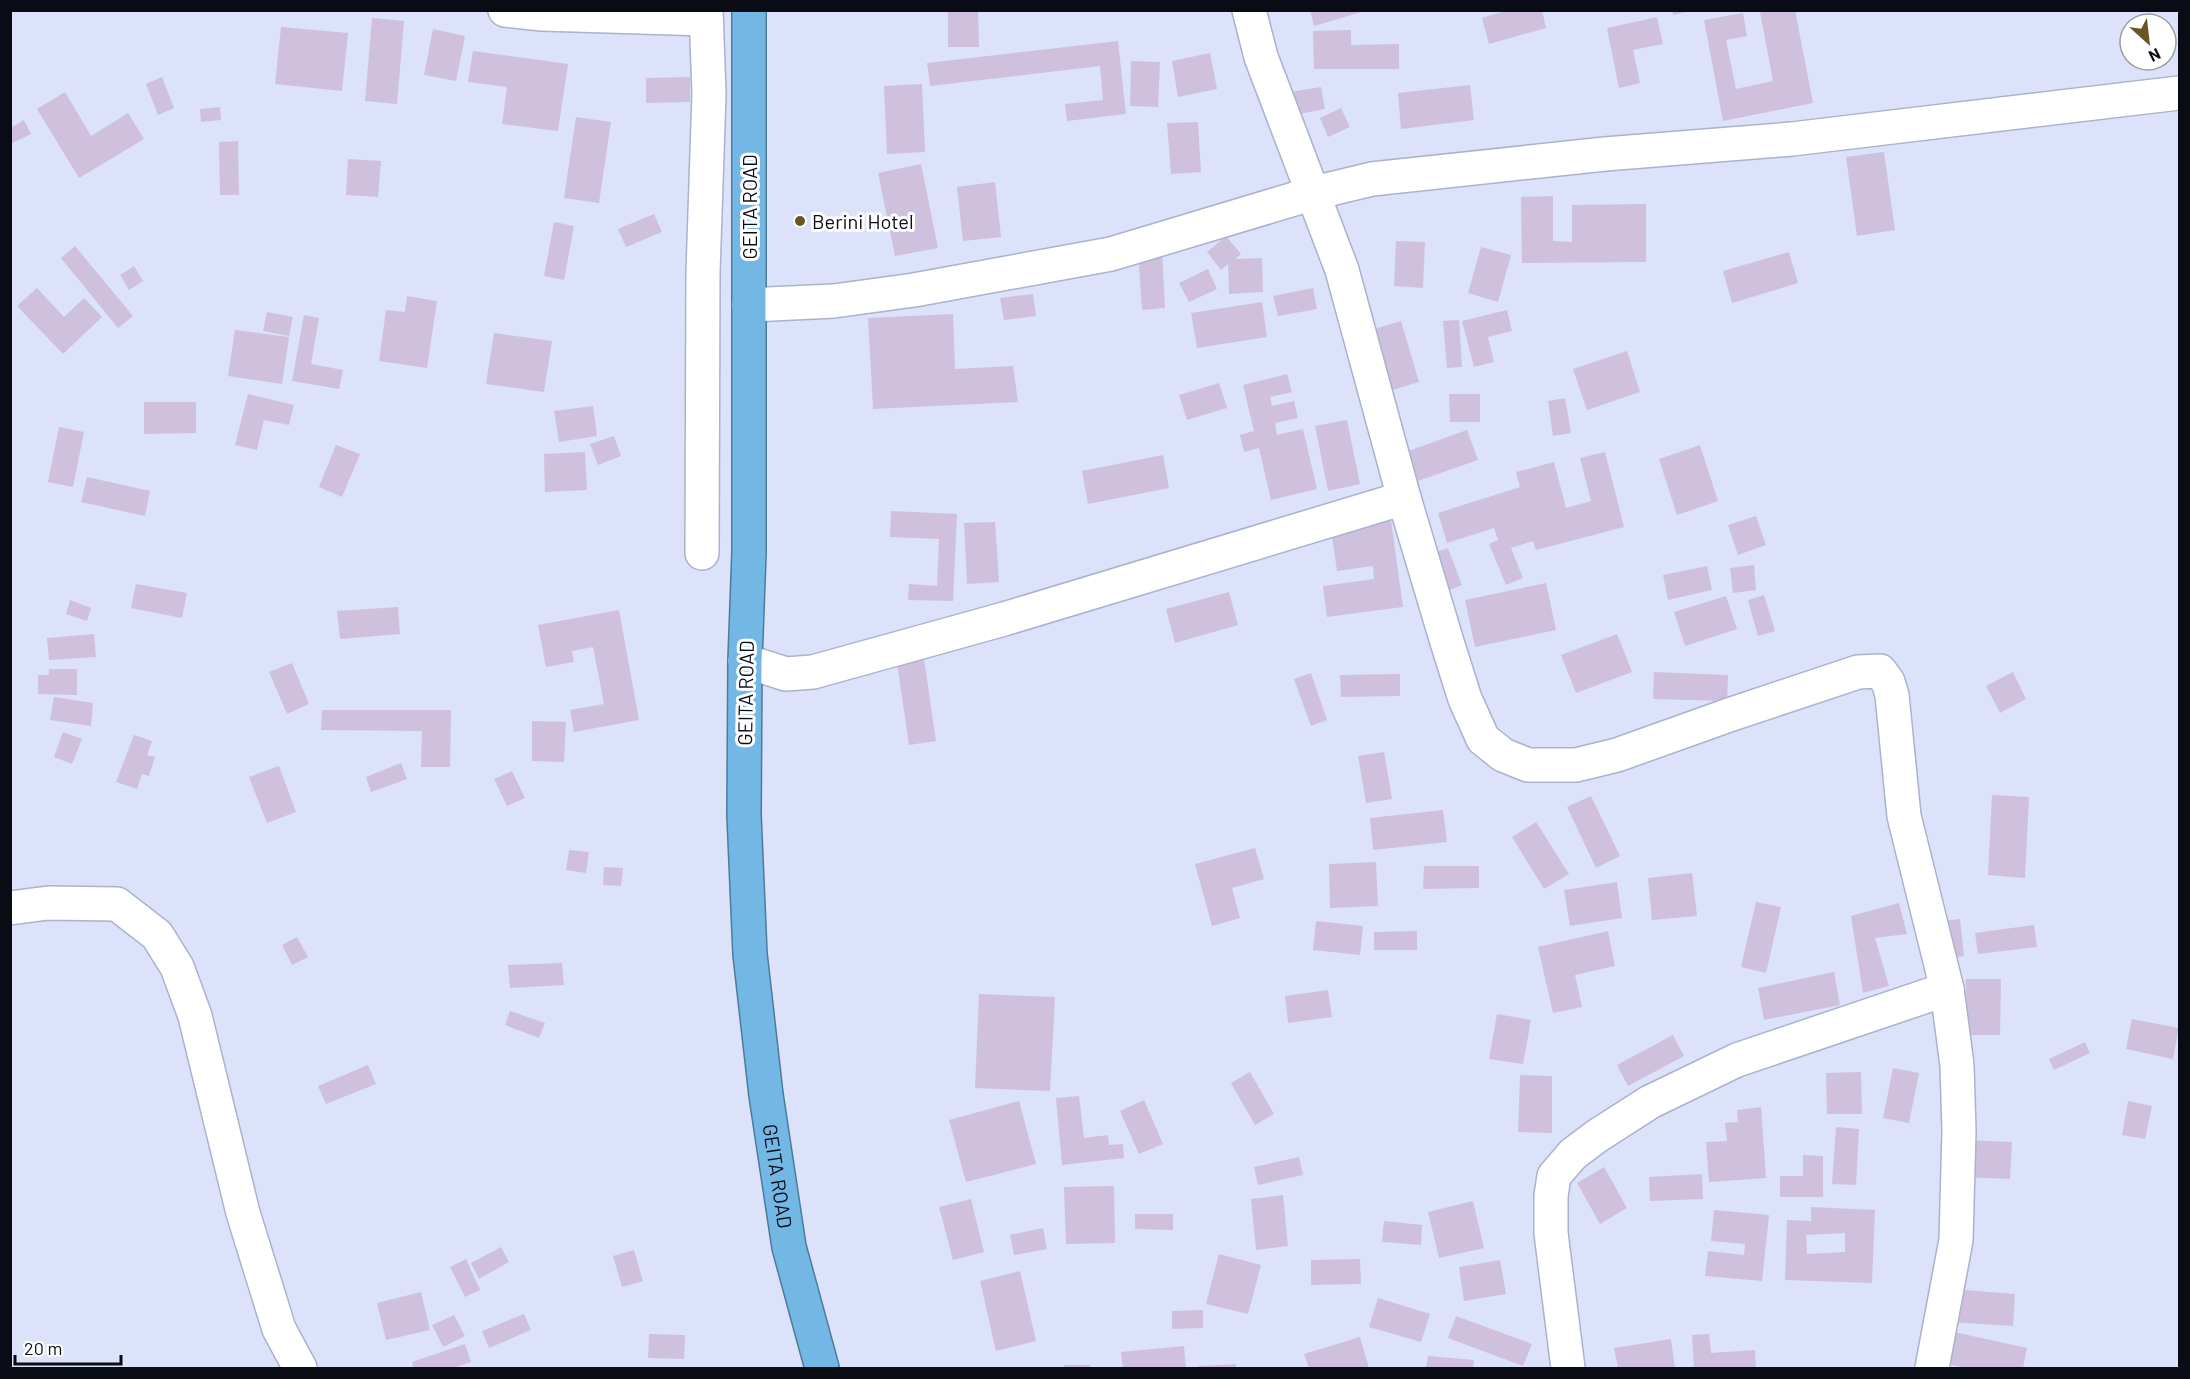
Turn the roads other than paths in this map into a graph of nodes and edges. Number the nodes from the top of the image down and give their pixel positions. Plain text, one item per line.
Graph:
1 (505, 10) edge
2 (749, 10) edge
3 (1249, 10) edge
4 (706, 15) edge
5 (2179, 93) edge
6 (1314, 193) junction
7 (749, 305) junction
8 (1404, 498) junction
9 (702, 553) dead end
10 (745, 661) junction
11 (10, 908) edge
12 (1947, 989) junction
13 (300, 1368) edge
14 (822, 1368) edge
15 (1568, 1368) edge
16 (1932, 1368) edge

1 - 4 street
2 - 7 highway, GEITA ROAD
3 - 6 street
4 - 9 street
5 - 6 street
6 - 7 street
6 - 8 street
7 - 10 highway, GEITA ROAD
8 - 10 street
8 - 12 street
10 - 14 highway, GEITA ROAD
11 - 13 street
12 - 15 street
12 - 16 street

